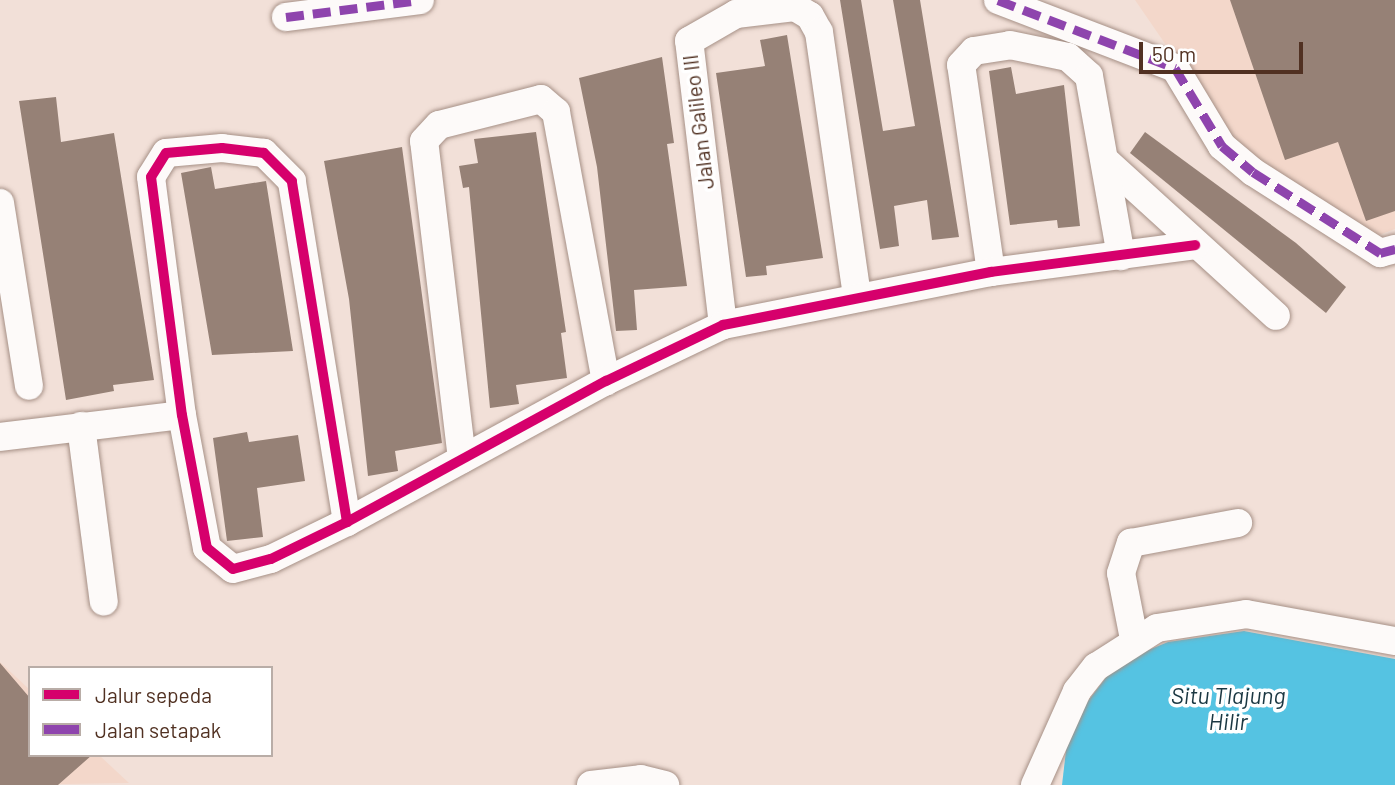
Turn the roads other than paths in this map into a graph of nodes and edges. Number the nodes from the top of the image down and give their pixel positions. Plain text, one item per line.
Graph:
1 (420, 0) edge
2 (1003, 1) edge
3 (286, 17) dead end
4 (1108, 163) junction
5 (0, 203) edge
6 (1195, 245) junction
7 (1395, 249) edge
8 (1121, 256) junction
9 (991, 272) junction
10 (857, 295) junction
11 (8, 313) edge
12 (1276, 316) dead end
13 (723, 325) junction
14 (606, 381) junction
15 (29, 386) dead end
16 (182, 415) junction
17 (81, 426) junction
18 (0, 437) edge
19 (462, 459) junction
20 (347, 523) junction
21 (1238, 523) dead end
22 (104, 602) dead end
23 (1134, 639) junction
24 (1395, 641) edge
25 (591, 785) edge
26 (665, 785) edge
27 (1035, 785) edge

1 - 3 street
2 - 7 street
4 - 6 street
4 - 8 street
4 - 9 street
5 - 11 street
6 - 8 street
6 - 12 street
8 - 9 street
9 - 10 street
10 - 13 street
10 - 13 street, Jalan Galileo III
11 - 15 street
13 - 14 street
14 - 19 street
14 - 19 street
16 - 17 street
16 - 20 street
16 - 20 street
17 - 18 street
17 - 22 street
19 - 20 street
21 - 23 street
23 - 24 street
23 - 27 street
25 - 26 street

